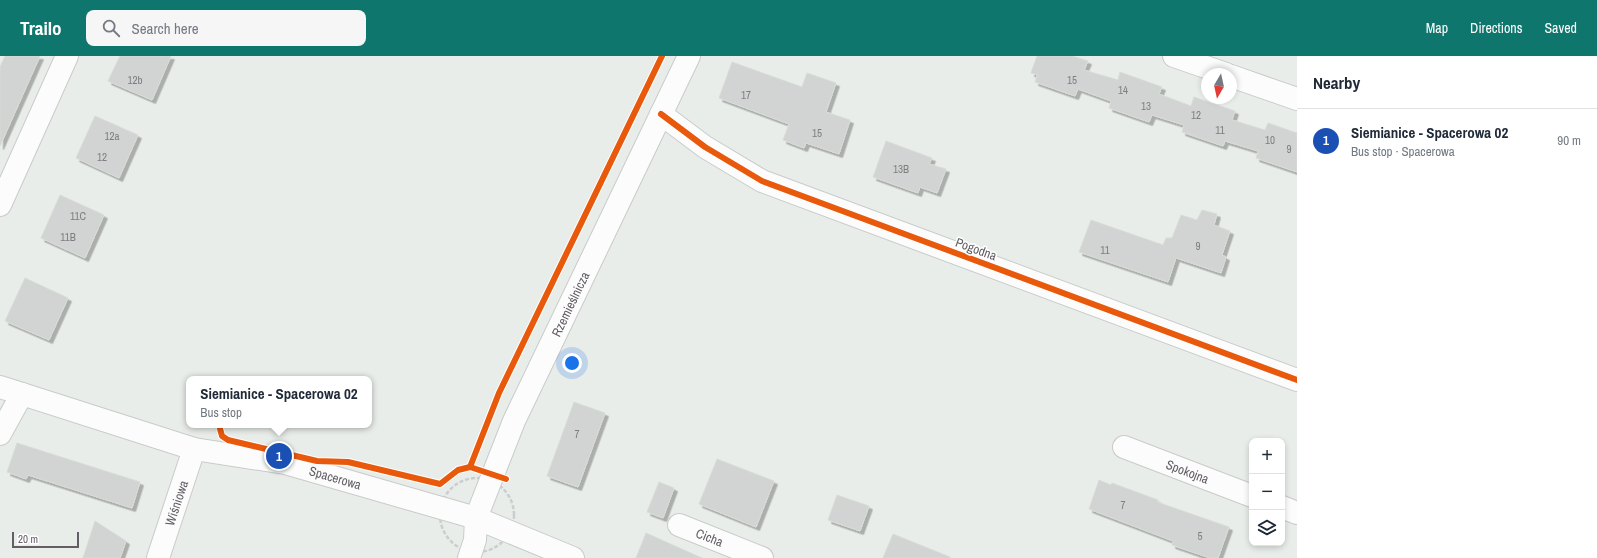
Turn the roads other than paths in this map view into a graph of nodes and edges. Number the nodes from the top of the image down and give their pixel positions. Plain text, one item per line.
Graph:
1 (67, 56) edge
2 (689, 56) edge
3 (1174, 56) edge
4 (1209, 68) edge
5 (1237, 78) edge
6 (1297, 99) edge
7 (661, 114) junction
8 (0, 205) edge
9 (1297, 380) edge
10 (0, 387) edge
11 (22, 394) junction
12 (0, 434) edge
13 (1124, 447) dead end
14 (194, 448) junction
15 (1249, 495) edge
16 (1285, 508) edge
17 (1297, 513) edge
18 (476, 518) junction
19 (680, 525) dead end
20 (158, 558) edge
21 (469, 558) edge
22 (573, 558) edge
23 (762, 558) edge

1 - 8 street
2 - 7 street, Rzemieślnicza
3 - 4 street
5 - 6 street
7 - 9 street, Pogodna
7 - 18 street, Rzemieślnicza
10 - 11 street, Spacerowa
11 - 12 street
11 - 14 street, Spacerowa
13 - 15 street, Spokojna
14 - 18 street, Spacerowa
14 - 20 street, Wiśniowa
16 - 17 street
18 - 21 street, Rzemieślnicza
18 - 22 street, Spacerowa
19 - 23 street, Cicha

